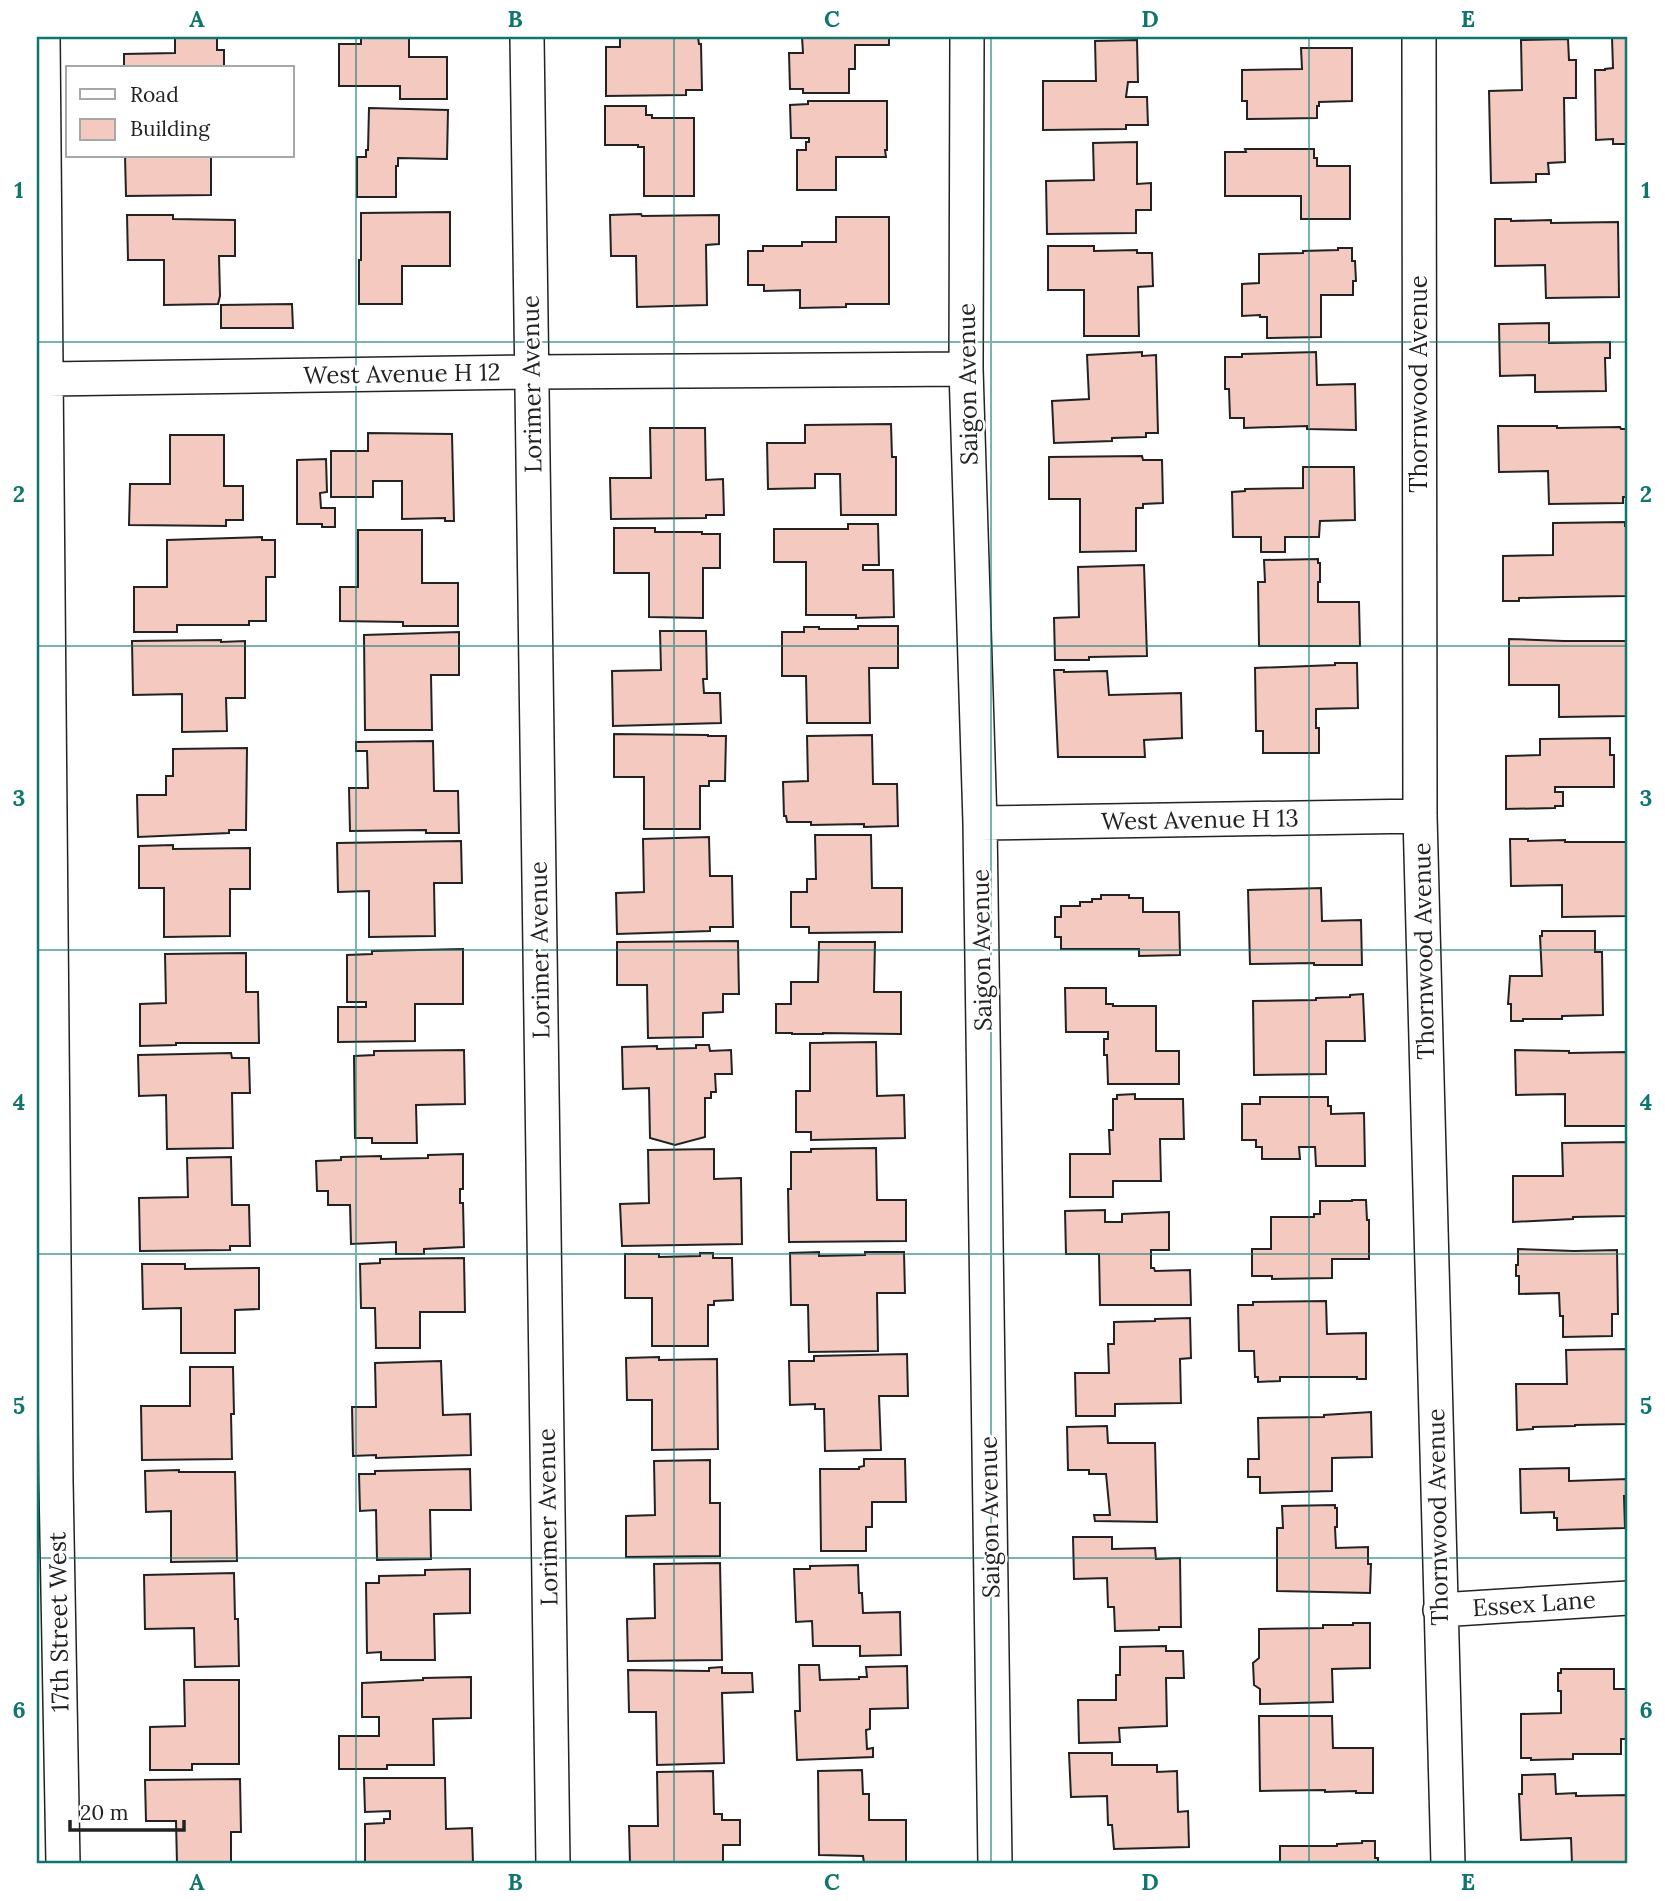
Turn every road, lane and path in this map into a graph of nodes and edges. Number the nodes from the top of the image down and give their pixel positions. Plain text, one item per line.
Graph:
1 (43, 37) edge
2 (527, 37) edge
3 (967, 37) edge
4 (1419, 37) edge
5 (966, 369) junction
6 (532, 372) junction
7 (47, 379) junction
8 (1420, 817) junction
9 (980, 823) junction
10 (47, 1481) edge
11 (1628, 1598) edge
12 (1440, 1610) junction
13 (63, 1864) edge
14 (553, 1864) edge
15 (995, 1864) edge
16 (1448, 1864) edge

1 - 7 street, 17th Street West
2 - 6 street, Lorimer Avenue
3 - 5 street, Saigon Avenue
4 - 8 street, Thornwood Avenue
5 - 6 street, West Avenue H 12
5 - 9 street, Saigon Avenue
6 - 7 street, West Avenue H 12
6 - 14 street, Lorimer Avenue
7 - 10 street, 17th Street West
8 - 9 street, West Avenue H 13
8 - 12 street, Thornwood Avenue
9 - 15 street, Saigon Avenue
10 - 13 street, 17th Street West
11 - 12 street, Essex Lane
12 - 16 street, Thornwood Avenue

